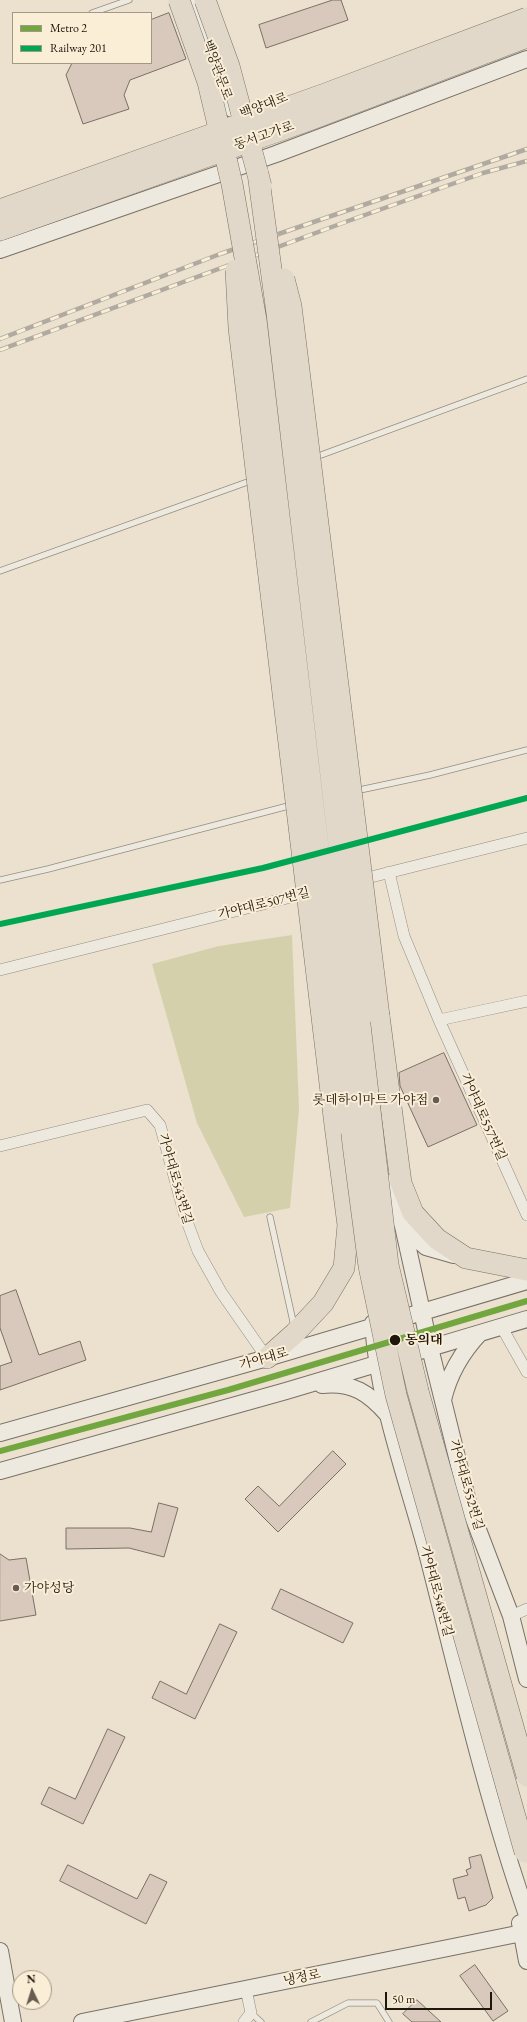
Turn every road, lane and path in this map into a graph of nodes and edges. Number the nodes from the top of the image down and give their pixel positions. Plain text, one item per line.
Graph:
1 (129, 0) edge
2 (180, 0) edge
3 (192, 0) edge
4 (205, 0) edge
5 (527, 8) edge
6 (95, 12) edge
7 (527, 18) edge
8 (527, 37) edge
9 (527, 59) edge
10 (334, 80) junction
11 (235, 117) junction
12 (351, 126) junction
13 (165, 143) junction
14 (252, 169) junction
15 (232, 184) junction
16 (181, 187) junction
17 (0, 201) edge
18 (0, 210) edge
19 (0, 230) edge
20 (0, 250) edge
21 (527, 379) edge
22 (289, 466) dead end
23 (282, 469) dead end
24 (0, 570) edge
25 (527, 750) edge
26 (346, 793) dead end
27 (338, 795) dead end
28 (330, 797) dead end
29 (323, 798) dead end
30 (307, 801) dead end
31 (300, 803) dead end
32 (527, 838) edge
33 (389, 872) junction
34 (0, 880) edge
35 (0, 970) edge
36 (527, 1001) edge
37 (439, 1020) junction
38 (0, 1146) edge
39 (365, 1181) junction
40 (527, 1215) edge
41 (270, 1217) dead end
42 (403, 1226) junction
43 (466, 1258) junction
44 (527, 1270) edge
45 (338, 1276) junction
46 (527, 1281) edge
47 (422, 1312) junction
48 (527, 1319) edge
49 (373, 1326) junction
50 (501, 1326) junction
51 (295, 1333) junction
52 (480, 1333) junction
53 (430, 1348) junction
54 (267, 1358) junction
55 (376, 1364) junction
56 (527, 1372) edge
57 (305, 1386) junction
58 (443, 1402) junction
59 (389, 1416) junction
60 (0, 1433) edge
61 (0, 1471) edge
62 (527, 1609) edge
63 (511, 1616) junction
64 (527, 1679) edge
65 (527, 1776) edge
66 (519, 1856) edge
67 (527, 1915) edge
68 (522, 1933) junction
69 (0, 1951) edge
70 (527, 1961) edge
71 (246, 1989) junction
72 (251, 2013) junction
73 (13, 2022) edge
74 (82, 2022) edge
75 (244, 2022) edge
76 (261, 2022) edge
77 (311, 2022) edge
78 (389, 2022) edge

1 - 6 lane
2 - 15 highway, bridge
3 - 11 main road, 백양관문로
4 - 14 highway, bridge
5 - 10 main road, 백양대로
7 - 18 highway, 동서고가로, bridge
8 - 19 highway, 동서고가로, bridge
9 - 12 main road
10 - 11 main road, 백양대로
10 - 12 main road
11 - 13 main road, 백양대로
11 - 14 main road, 백양관문로
12 - 14 main road
13 - 16 main road
13 - 17 main road, 백양대로
14 - 16 main road
14 - 43 highway, bridge
14 - 65 highway, bridge
15 - 45 highway, bridge
15 - 66 highway, bridge
16 - 20 main road
21 - 22 lane
23 - 24 lane
25 - 26 lane
27 - 28 lane
29 - 30 lane
31 - 34 lane
32 - 33 street, 가야대로507번길
33 - 35 street, 가야대로507번길
33 - 37 street, 가야대로557번길
36 - 37 street
37 - 40 street, 가야대로557번길
38 - 54 street, 가야대로543번길
39 - 42 main road
39 - 45 main road
39 - 49 main road, 가야대로548번길
41 - 51 lane
42 - 43 main road
42 - 47 main road, 가야대로552번길
43 - 44 highway
45 - 51 highway
46 - 47 main road, 가야대로
47 - 49 main road, 가야대로
47 - 53 main road, 가야대로552번길
48 - 50 main road
49 - 54 main road, 가야대로
49 - 55 main road, 가야대로548번길
50 - 52 main road
50 - 56 street
51 - 54 highway
52 - 53 main road
52 - 58 main road
53 - 55 main road
53 - 58 main road, 가야대로552번길
54 - 60 main road, 가야대로
55 - 57 main road
55 - 59 main road, 가야대로548번길
57 - 59 main road
57 - 61 main road
58 - 63 main road, 가야대로552번길
59 - 66 main road, 가야대로548번길
62 - 63 street
63 - 64 main road, 가야대로552번길
66 - 67 main road, 가야대로548번길
66 - 68 main road, 가야대로548번길
68 - 70 main road, 가야대로548번길
68 - 71 main road, 냉정로
69 - 73 main road
71 - 72 street
71 - 74 main road, 냉정로
72 - 75 street
72 - 76 lane
77 - 78 lane

